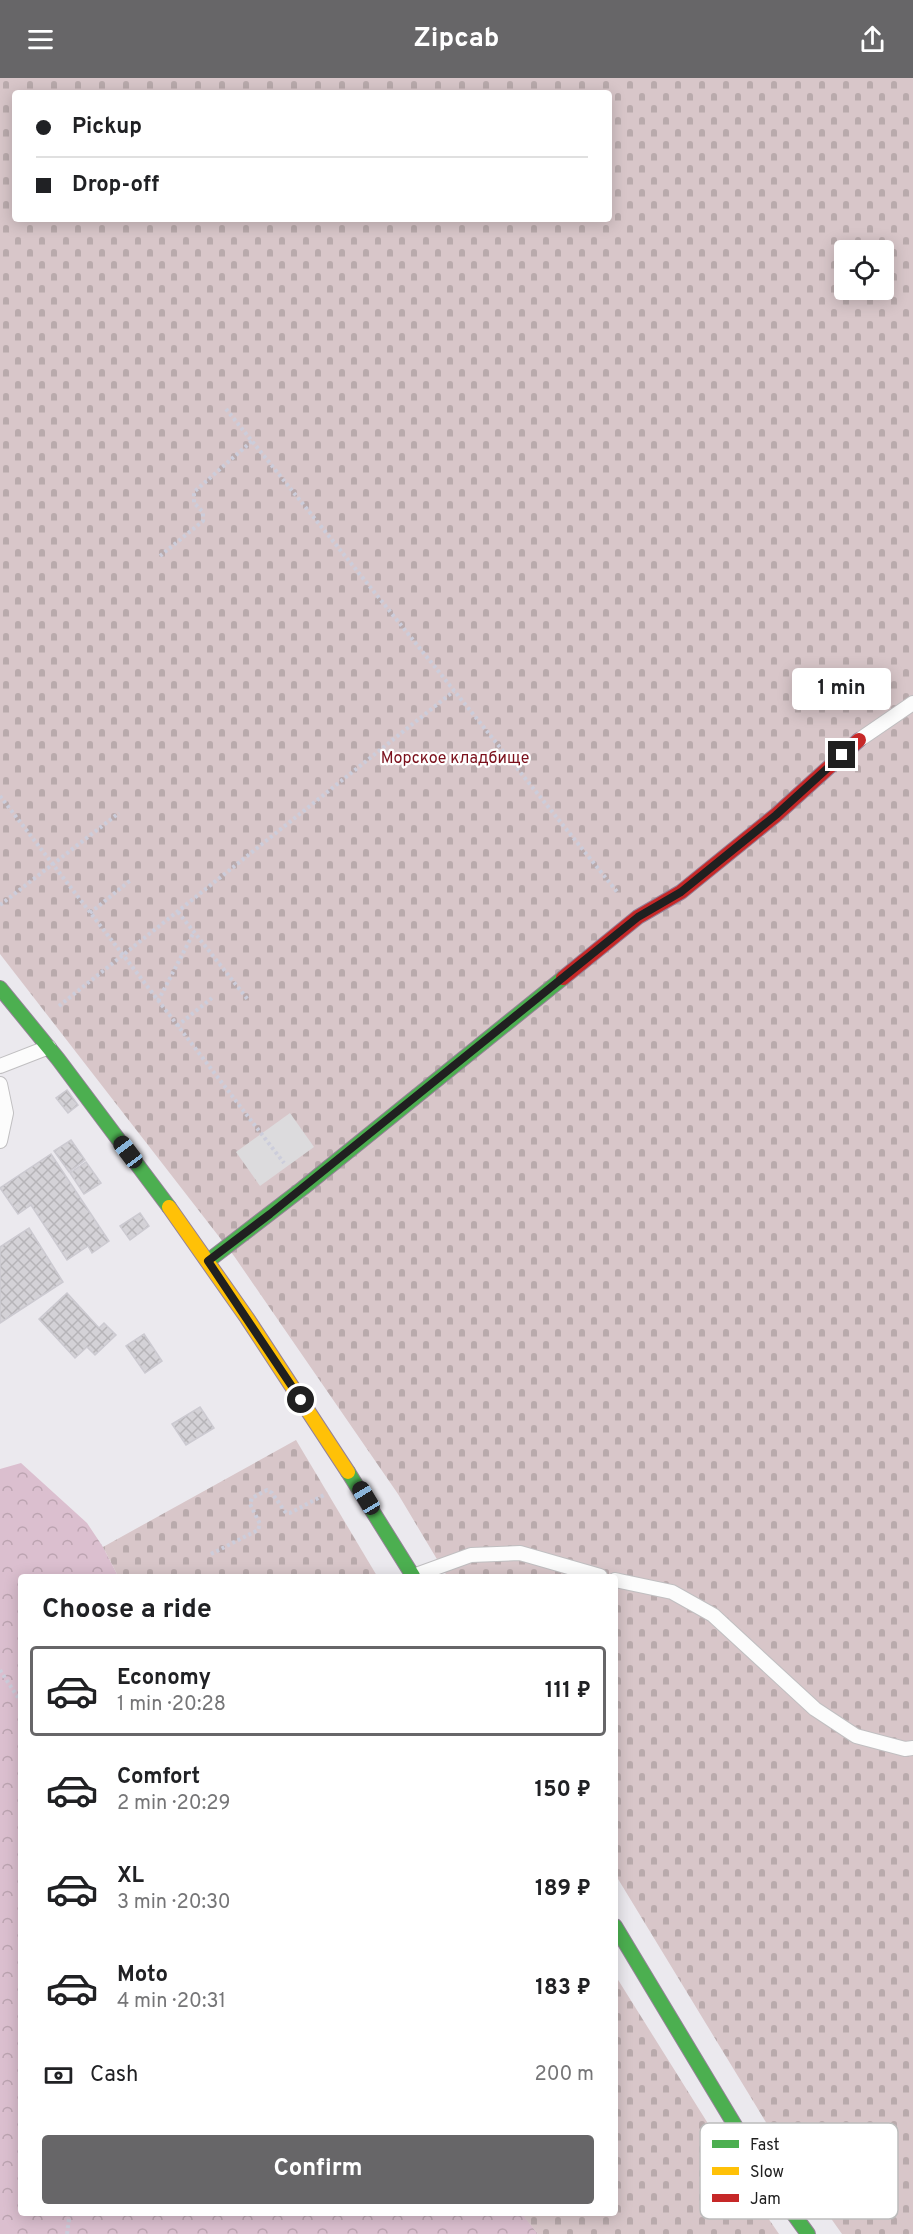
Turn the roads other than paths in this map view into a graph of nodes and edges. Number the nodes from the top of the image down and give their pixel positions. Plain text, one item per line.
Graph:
1 (913, 704) edge
2 (859, 740) joint
3 (0, 988) edge
4 (49, 1047) junction
5 (0, 1066) edge
6 (0, 1084) edge
7 (0, 1141) edge
8 (208, 1261) junction
9 (412, 1574) edge
10 (419, 1574) edge
11 (593, 1574) edge
12 (618, 1581) edge
13 (913, 1748) edge
14 (618, 1931) edge
15 (734, 2123) edge
16 (797, 2219) edge
17 (808, 2234) edge

1 - 2 lane
2 - 8 street
3 - 4 street
4 - 5 lane
4 - 8 street
6 - 7 lane
8 - 9 street
10 - 11 lane
12 - 13 lane
14 - 15 street
16 - 17 street

